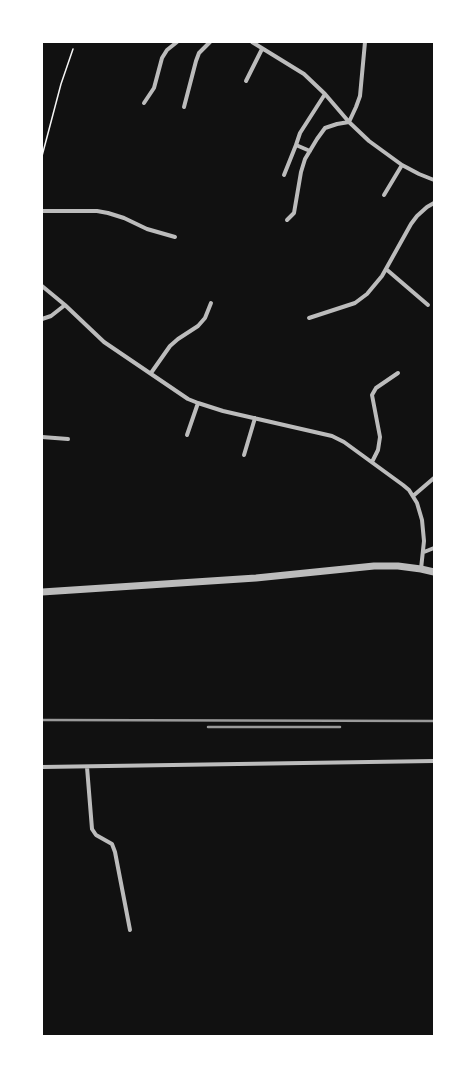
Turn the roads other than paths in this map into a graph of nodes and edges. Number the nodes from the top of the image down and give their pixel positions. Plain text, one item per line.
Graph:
1 (177, 42) edge
2 (210, 42) edge
3 (252, 42) edge
4 (365, 42) edge
5 (262, 49) junction
6 (246, 81) dead end
7 (325, 94) junction
8 (144, 103) dead end
9 (184, 108) dead end
10 (349, 122) junction
11 (296, 145) junction
12 (310, 151) junction
13 (402, 165) junction
14 (284, 175) dead end
15 (434, 180) edge
16 (384, 195) dead end
17 (434, 203) edge
18 (42, 211) edge
19 (286, 220) dead end
20 (176, 237) dead end
21 (386, 269) junction
22 (42, 286) edge
23 (211, 303) dead end
24 (65, 305) junction
25 (428, 305) dead end
26 (309, 318) dead end
27 (42, 319) edge
28 (151, 373) junction
29 (398, 373) dead end
30 (198, 403) junction
31 (255, 418) junction
32 (187, 435) dead end
33 (42, 437) edge
34 (68, 439) dead end
35 (244, 455) dead end
36 (372, 462) junction
37 (434, 478) edge
38 (413, 496) junction
39 (434, 548) edge
40 (424, 552) junction
41 (421, 569) junction
42 (434, 572) edge
43 (42, 592) edge
44 (434, 761) edge
45 (87, 767) junction
46 (42, 768) edge
47 (130, 930) dead end

1 - 8 street
2 - 9 street
3 - 5 street
4 - 10 street
5 - 6 street
5 - 7 street
7 - 10 street
7 - 11 street
10 - 12 street
10 - 13 street
11 - 12 street
11 - 14 street
12 - 19 street
13 - 15 street
13 - 16 street
17 - 21 street
18 - 20 street
21 - 25 street
21 - 26 street
22 - 24 street
23 - 28 street
24 - 27 street
24 - 28 street
28 - 30 street
29 - 36 street
30 - 31 street
30 - 32 street
31 - 35 street
31 - 36 street
33 - 34 street
36 - 38 street
37 - 38 street
38 - 40 street
39 - 40 street
40 - 41 street
41 - 42 street
41 - 43 street
44 - 45 street
45 - 46 street
45 - 47 street

